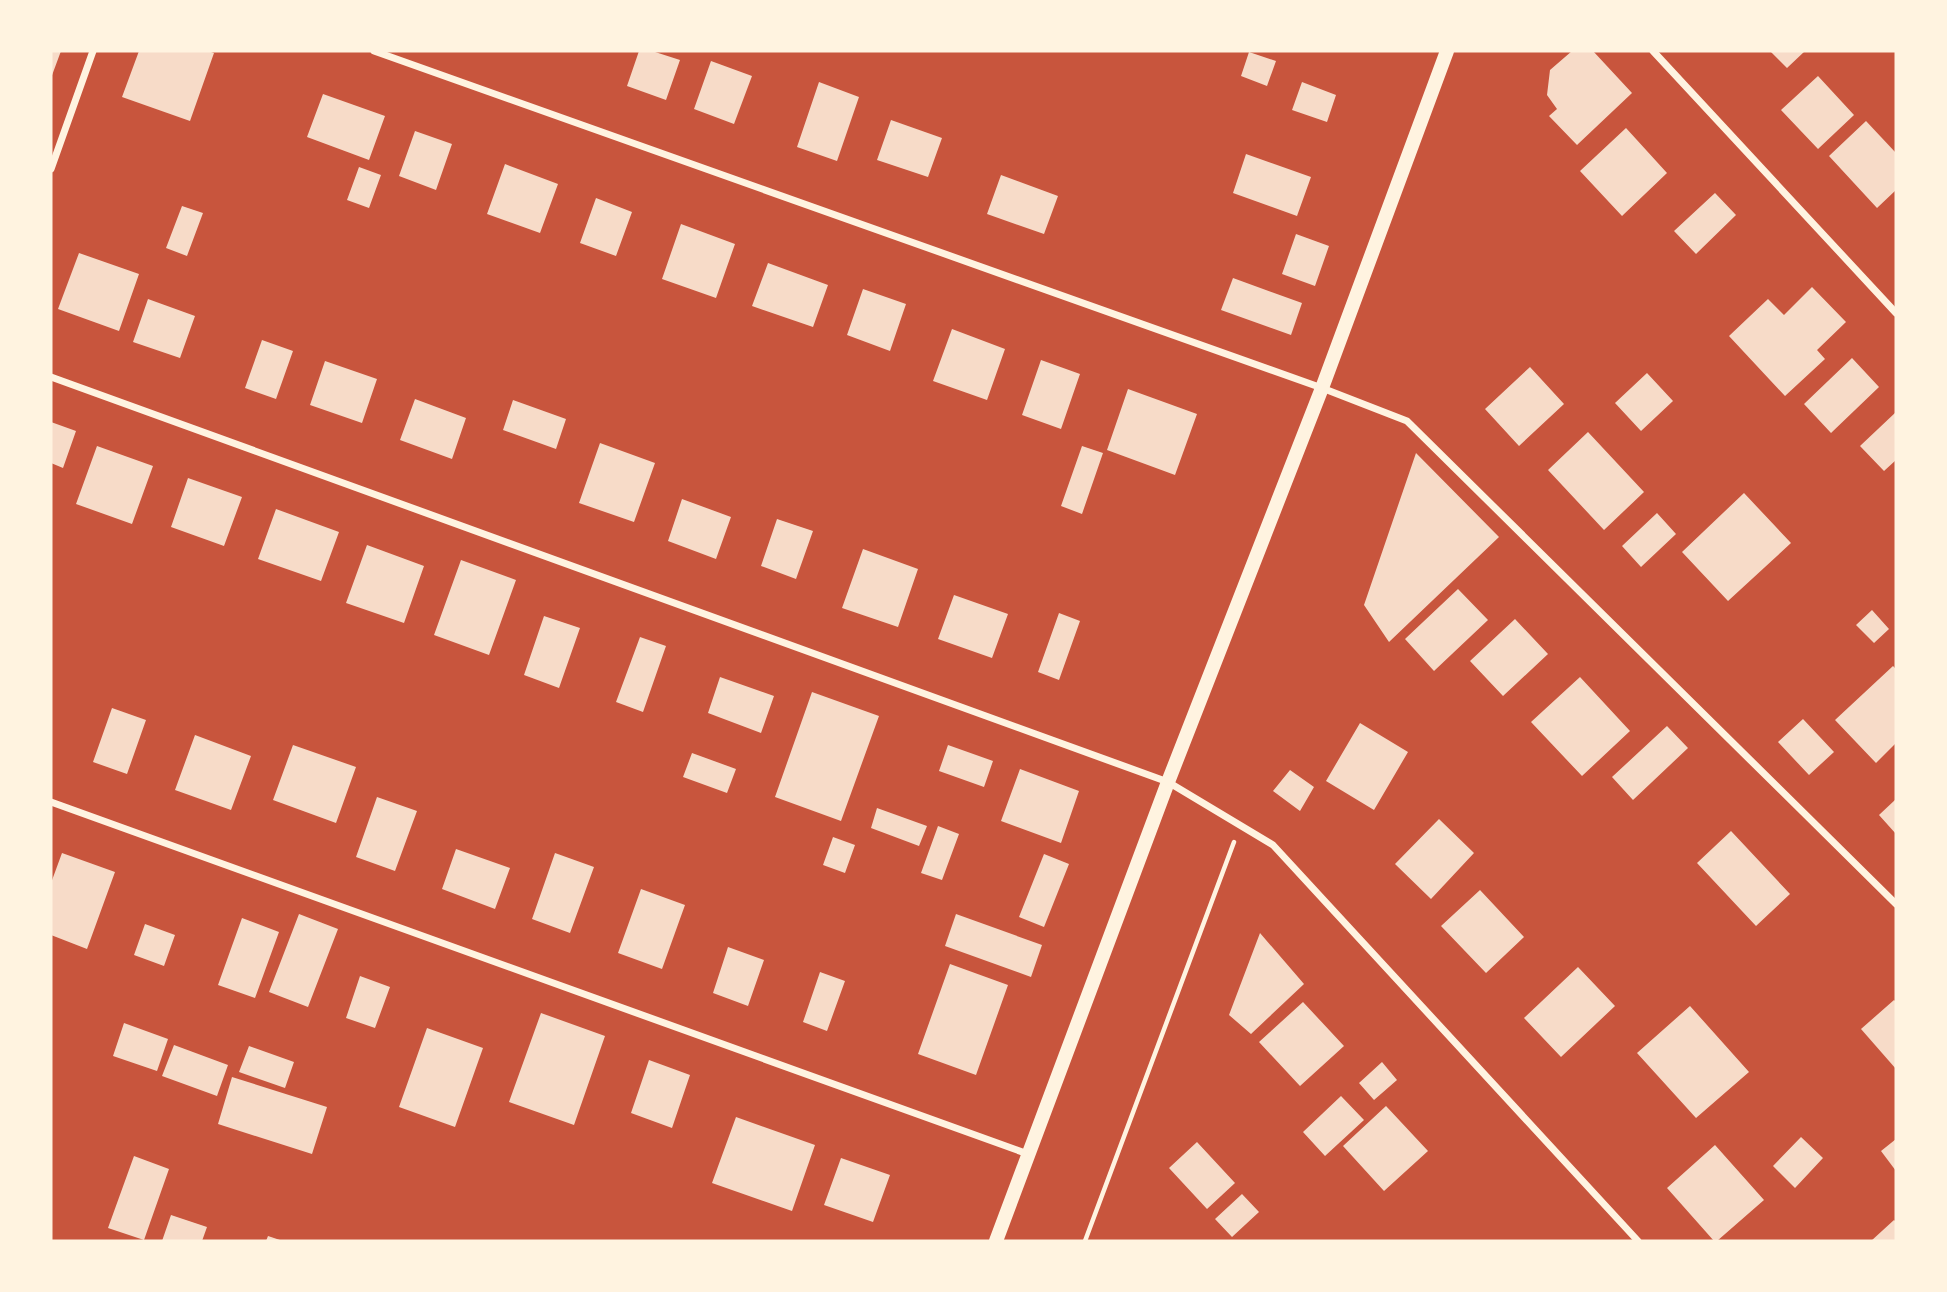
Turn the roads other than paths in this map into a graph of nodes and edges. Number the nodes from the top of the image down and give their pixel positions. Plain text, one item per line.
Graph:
1 (93, 51) edge
2 (374, 51) edge
3 (1447, 51) edge
4 (1653, 51) edge
5 (51, 169) edge
6 (1896, 313) edge
7 (51, 377) edge
8 (1322, 388) junction
9 (1168, 782) junction
10 (51, 802) edge
11 (1896, 904) edge
12 (1030, 1155) junction
13 (996, 1241) edge
14 (1638, 1241) edge

1 - 5 street
2 - 8 street
3 - 8 main road
4 - 6 street
7 - 9 street
8 - 9 main road
8 - 11 street
9 - 12 main road
9 - 14 street
10 - 12 street
12 - 13 main road

